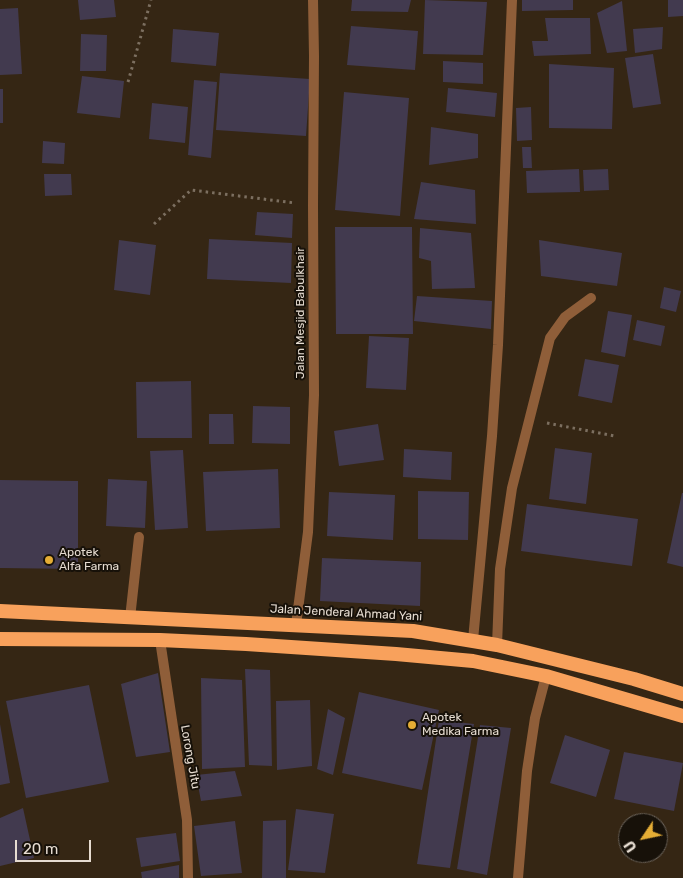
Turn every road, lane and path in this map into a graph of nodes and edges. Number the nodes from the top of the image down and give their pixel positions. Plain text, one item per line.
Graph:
1 (151, 0) edge
2 (313, 0) edge
3 (512, 0) edge
4 (128, 82) dead end
5 (313, 205) junction
6 (154, 224) dead end
7 (591, 298) dead end
8 (530, 419) junction
9 (615, 436) dead end
10 (139, 537) dead end
11 (0, 611) edge
12 (130, 618) junction
13 (296, 625) junction
14 (0, 638) edge
15 (160, 640) junction
16 (472, 640) junction
17 (497, 645) junction
18 (546, 676) junction
19 (683, 694) edge
20 (683, 716) edge
21 (188, 878) edge
22 (518, 878) edge

1 - 4 path
2 - 5 street, Jalan Mesjid Babulkhair
3 - 16 street
5 - 6 path
5 - 13 street, Jalan Mesjid Babulkhair
7 - 8 street
8 - 9 path
8 - 17 street
10 - 12 street
11 - 12 highway, Jalan Jenderal Ahmad Yani
12 - 13 highway, Jalan Jenderal Ahmad Yani
13 - 16 highway, Jalan Jenderal Ahmad Yani
14 - 15 highway
15 - 18 highway
15 - 21 street, Lorong Jitu
16 - 17 highway, Jalan Jenderal Ahmad Yani
17 - 19 highway, Jalan Jenderal Ahmad Yani
18 - 20 highway
18 - 22 street

